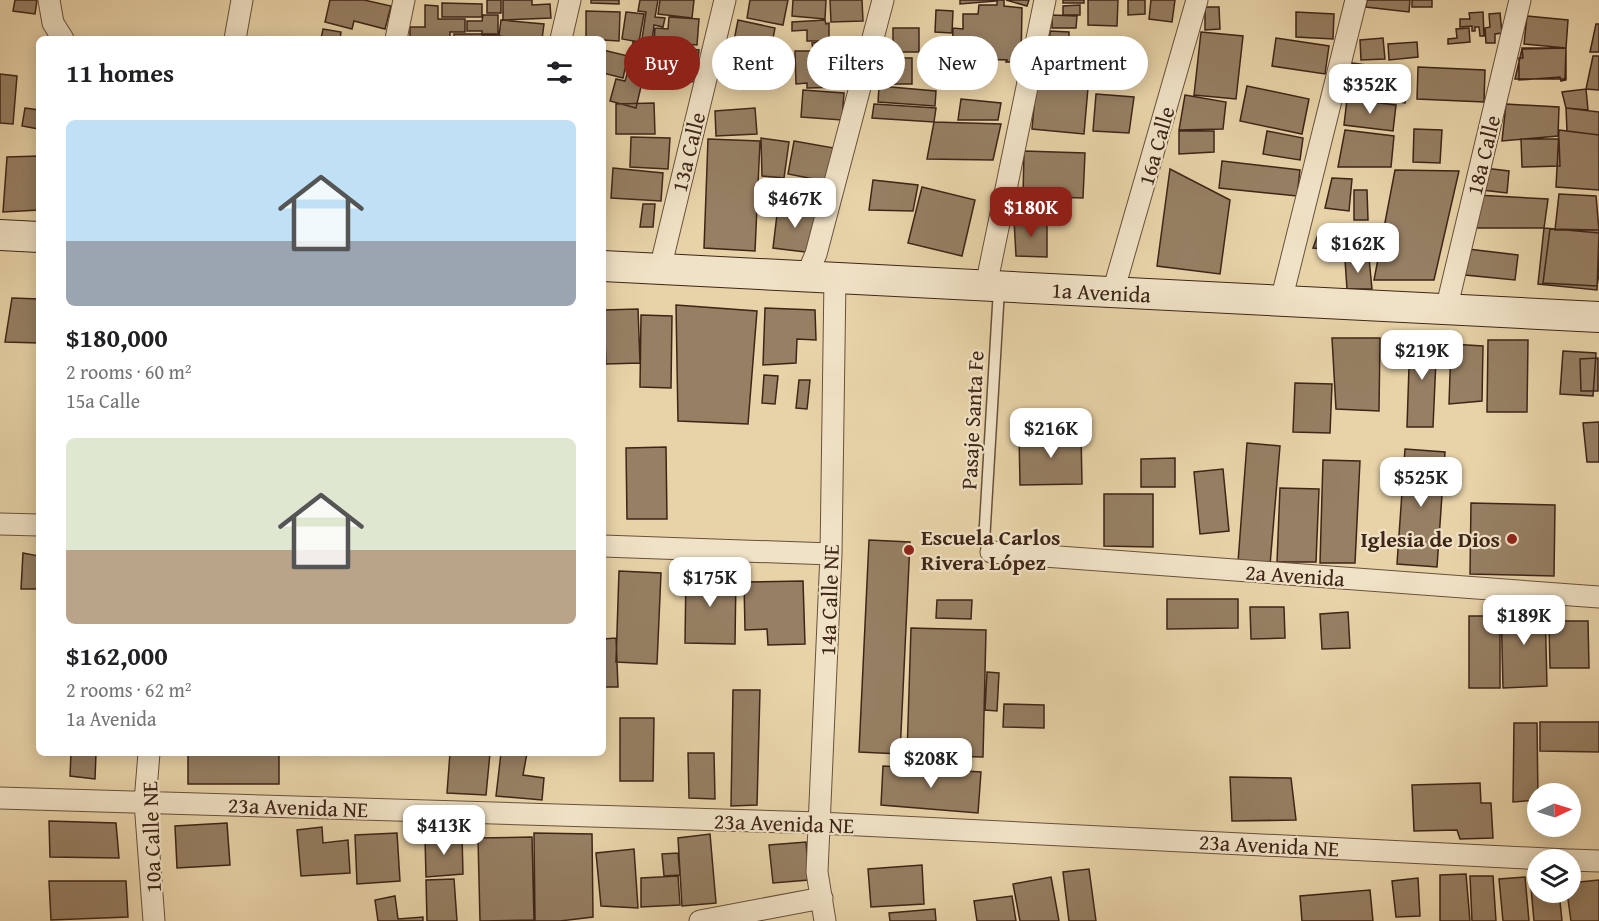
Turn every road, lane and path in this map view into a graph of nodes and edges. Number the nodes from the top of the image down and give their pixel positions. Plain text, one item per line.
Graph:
1 (49, 0) edge
2 (242, 0) edge
3 (404, 0) edge
4 (570, 0) edge
5 (725, 0) edge
6 (883, 0) edge
7 (1045, 0) edge
8 (1197, 0) edge
9 (1356, 0) edge
10 (1520, 0) edge
11 (61, 36) edge
12 (236, 36) edge
13 (397, 36) edge
14 (562, 36) edge
15 (0, 236) edge
16 (36, 237) edge
17 (606, 266) edge
18 (660, 269) junction
19 (820, 278) junction
20 (993, 286) junction
21 (1113, 292) junction
22 (1281, 301) junction
23 (1446, 309) junction
24 (1599, 317) edge
25 (0, 524) edge
26 (36, 525) edge
27 (606, 546) edge
28 (991, 552) joint
29 (831, 554) junction
30 (1599, 597) edge
31 (149, 756) edge
32 (0, 798) edge
33 (145, 802) junction
34 (819, 824) junction
35 (1527, 858) edge
36 (1581, 860) edge
37 (1599, 861) edge
38 (822, 898) junction
39 (154, 921) edge
40 (700, 921) edge
41 (825, 921) edge

1 - 11 street
2 - 12 street
3 - 13 street
4 - 14 street
5 - 18 street, 13a Calle
6 - 19 street
7 - 20 street
8 - 21 street, 16a Calle
9 - 22 street
10 - 23 street, 18a Calle
15 - 16 street
17 - 18 street, 1a Avenida
18 - 19 street, 1a Avenida
19 - 20 street, 1a Avenida
19 - 29 street, 14a Calle NE
20 - 21 street, 1a Avenida
20 - 28 lane, Pasaje Santa Fe
21 - 22 street, 1a Avenida
22 - 23 street, 1a Avenida
23 - 24 street, 1a Avenida
25 - 26 street
27 - 29 street
28 - 30 street, 2a Avenida
29 - 34 street, 14a Calle NE
31 - 33 street, 10a Calle NE
32 - 33 street, 23a Avenida NE
33 - 34 street, 23a Avenida NE
33 - 39 street, 10a Calle NE
34 - 35 street, 23a Avenida NE
34 - 38 street, 14a Calle NE
36 - 37 street, 23a Avenida NE
38 - 40 street
38 - 41 street, 14a Calle NE

